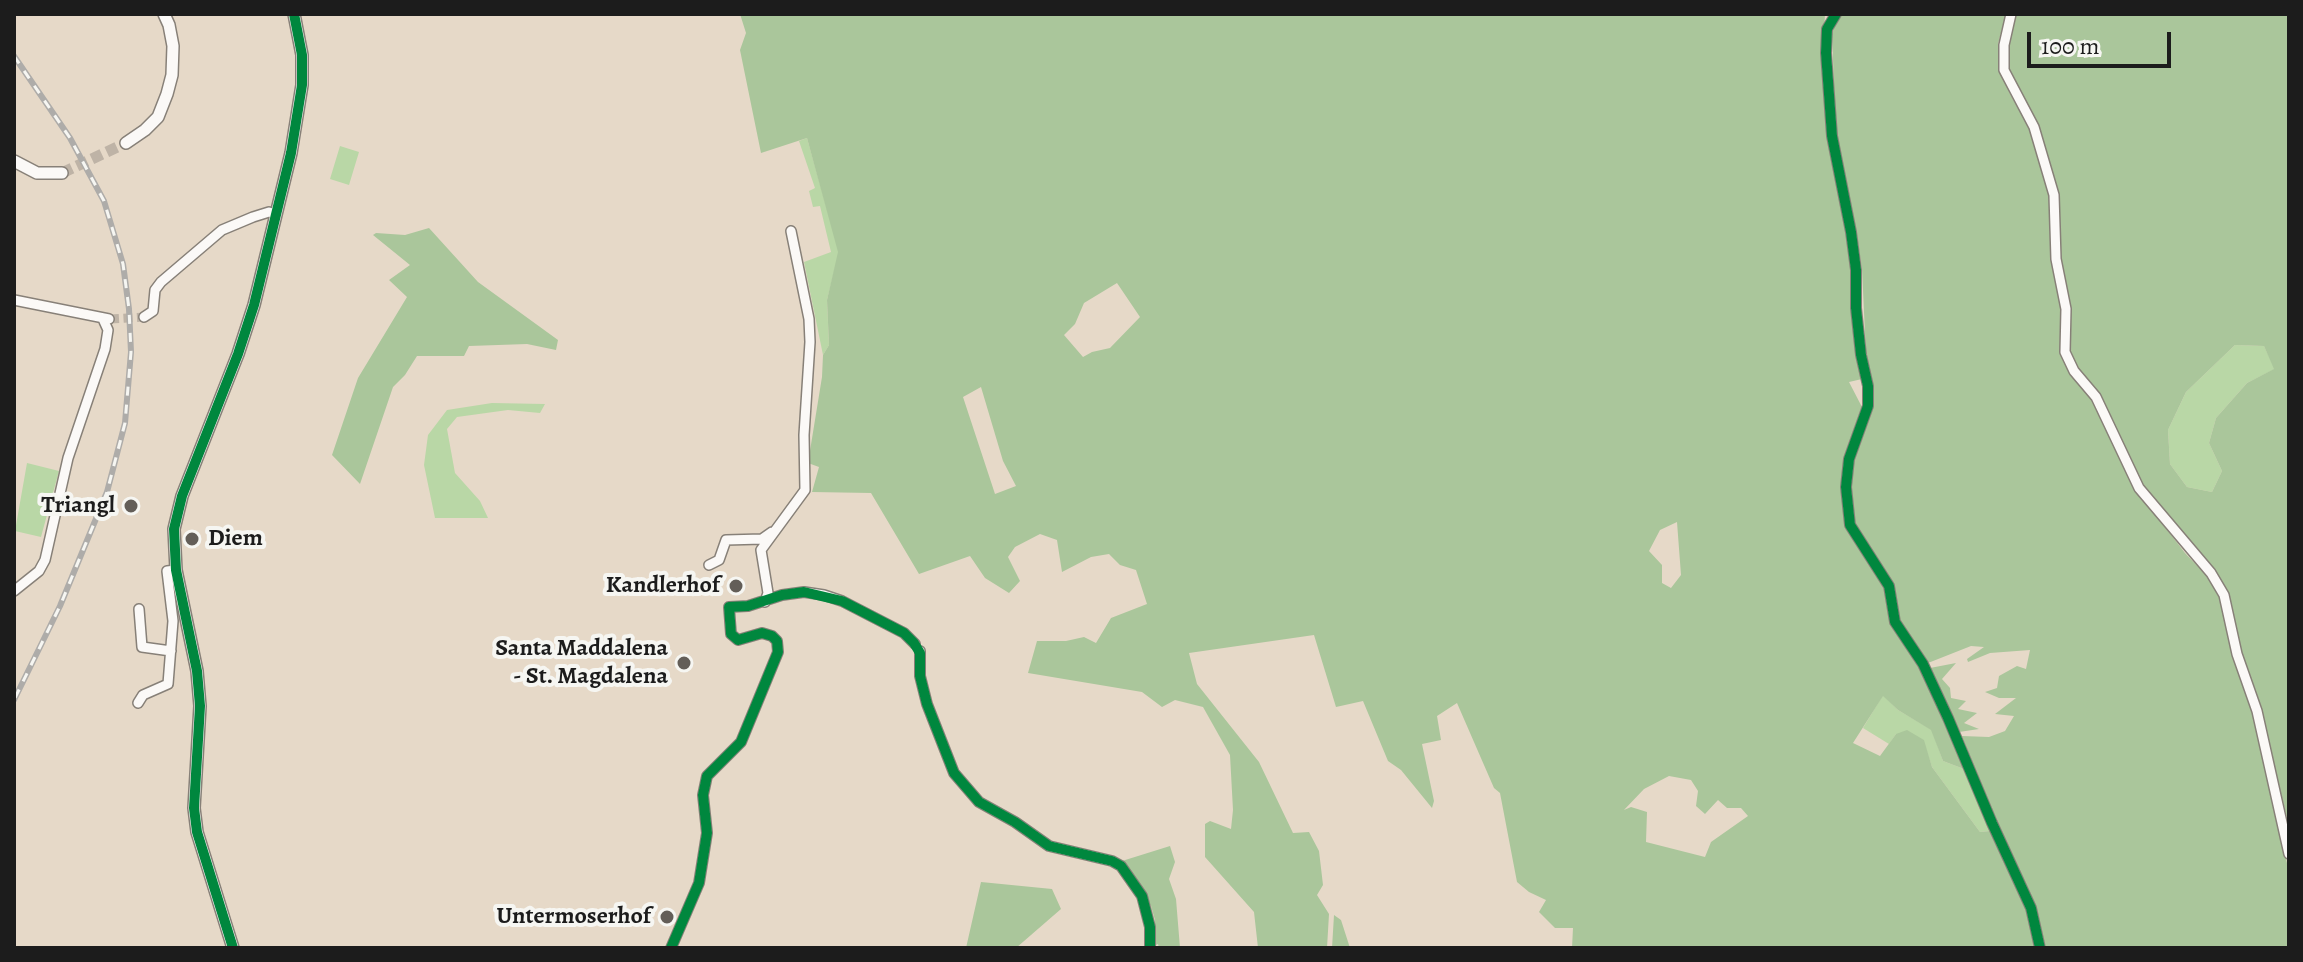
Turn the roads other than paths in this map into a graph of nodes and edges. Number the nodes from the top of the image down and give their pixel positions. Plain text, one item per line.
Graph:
1 (164, 14) edge
2 (294, 14) edge
3 (1836, 14) edge
4 (2011, 14) edge
5 (126, 143) tunnel mouth
6 (14, 161) edge
7 (62, 173) tunnel mouth
8 (276, 214) junction
9 (791, 231) dead end
10 (14, 300) edge
11 (144, 317) dead end
12 (775, 532) junction
13 (709, 565) dead end
14 (176, 570) junction
15 (14, 591) edge
16 (765, 602) junction
17 (139, 609) dead end
18 (171, 651) junction
19 (138, 703) dead end
20 (2289, 854) edge
21 (233, 948) edge
22 (671, 948) edge
23 (1150, 948) edge
24 (2040, 948) edge

1 - 5 street
2 - 8 street
3 - 24 street
4 - 20 street
6 - 7 street
8 - 11 street
8 - 14 street
9 - 12 street
10 - 15 street
12 - 13 street
12 - 16 street
14 - 18 street
14 - 21 street
16 - 22 street
16 - 23 street
17 - 18 street
18 - 19 street

